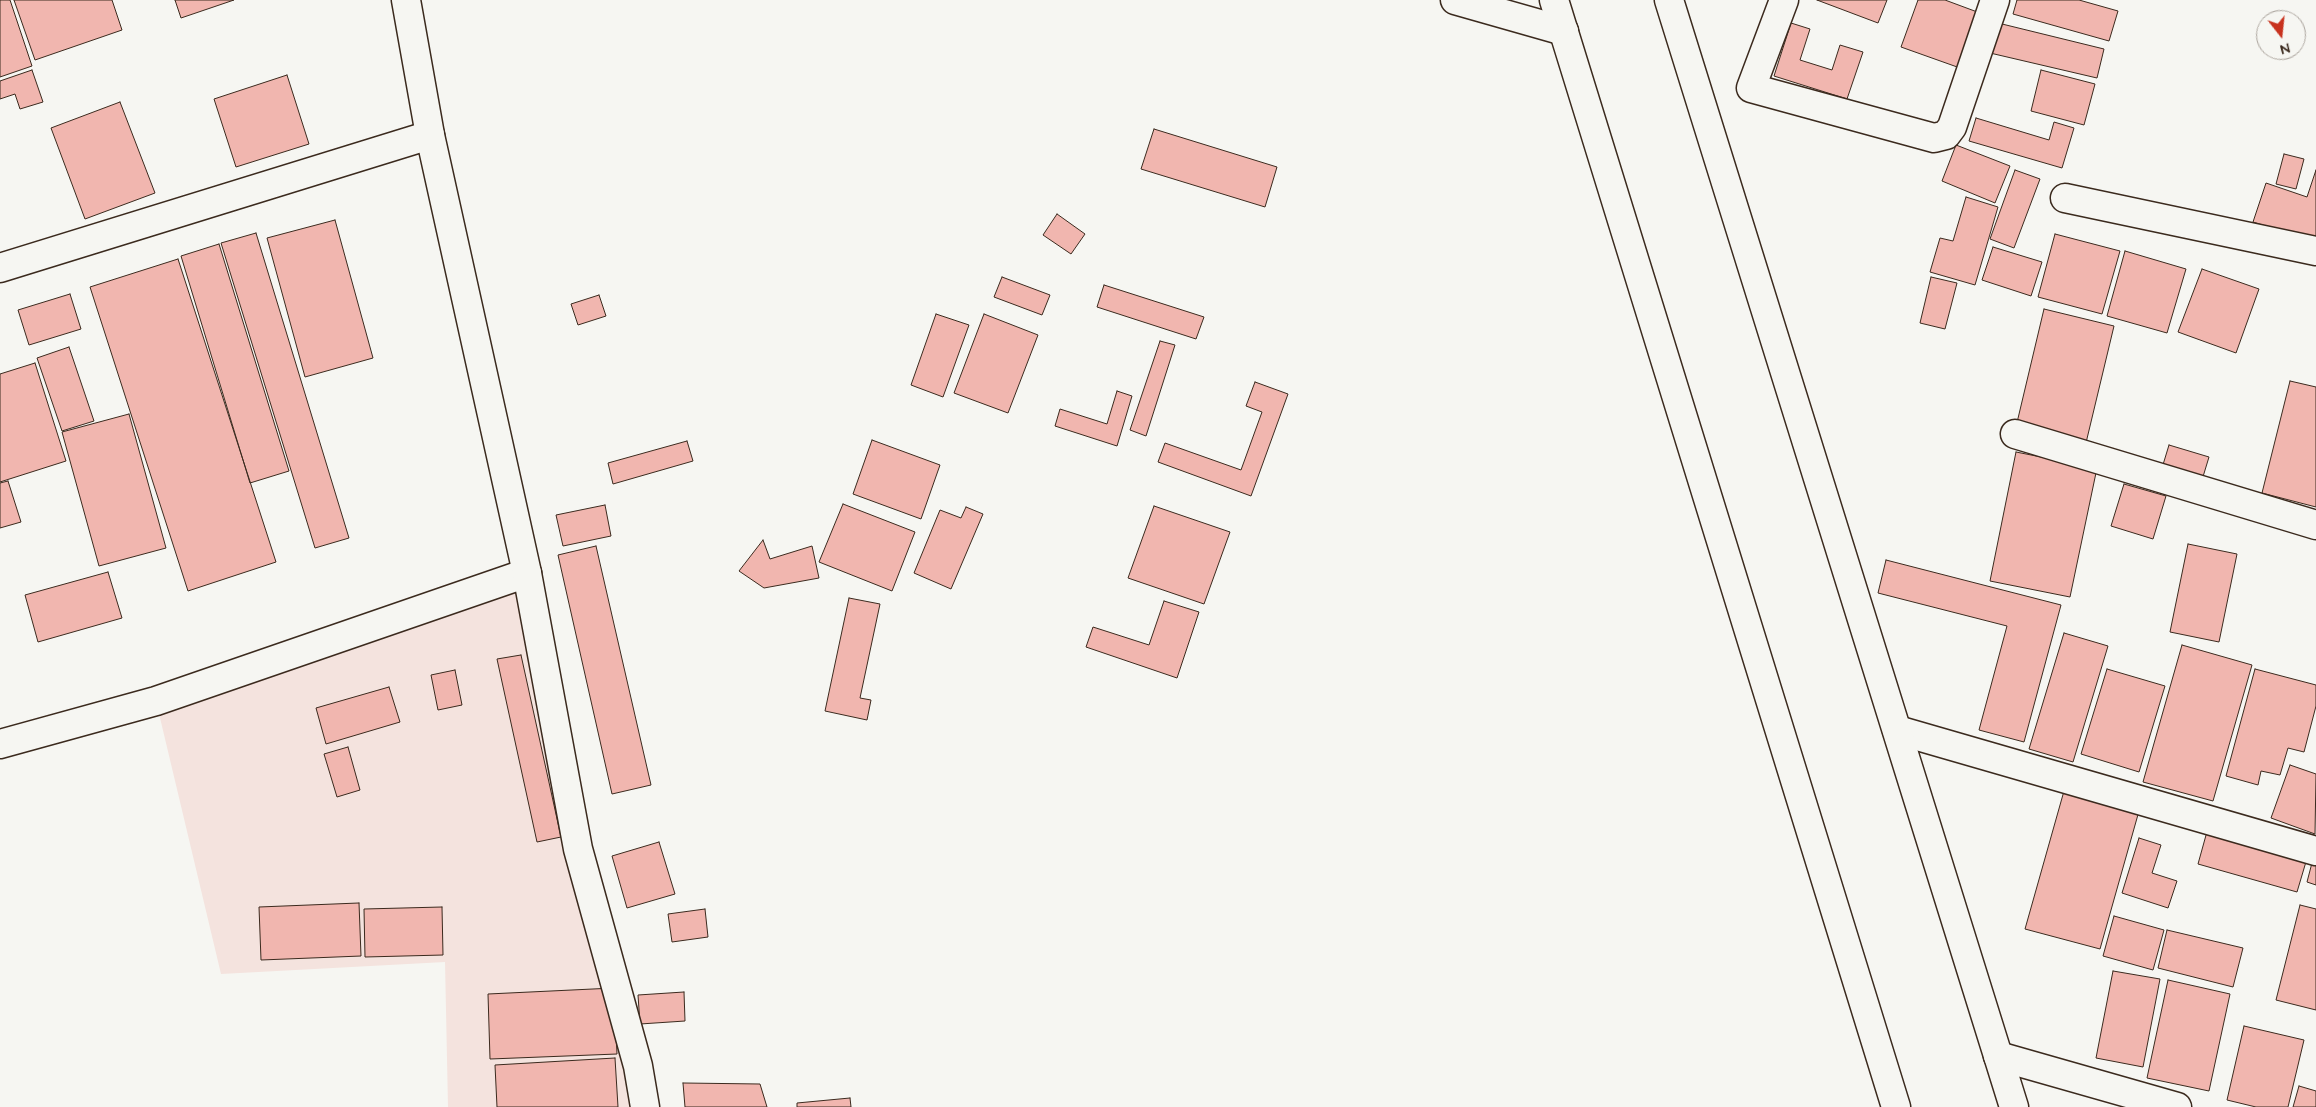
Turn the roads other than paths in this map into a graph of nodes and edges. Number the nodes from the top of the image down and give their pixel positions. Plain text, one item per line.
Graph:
1 (406, 0) edge
2 (1455, 0) edge
3 (1554, 0) edge
4 (1669, 0) edge
5 (1784, 0) edge
6 (1995, 0) edge
7 (1564, 31) junction
8 (430, 135) junction
9 (2065, 198) dead end
10 (2316, 252) edge
11 (0, 268) edge
12 (2015, 434) dead end
13 (2316, 525) edge
14 (527, 573) junction
15 (1897, 730) junction
16 (0, 744) edge
17 (2316, 851) edge
18 (1998, 1056) junction
19 (645, 1107) edge
20 (1896, 1107) edge
21 (2014, 1107) edge
22 (2177, 1107) edge

1 - 8 street
2 - 7 street
3 - 7 street
4 - 15 street
5 - 6 street
7 - 20 street
8 - 11 street
8 - 14 street
9 - 10 street
12 - 13 street
14 - 16 street
14 - 19 street
15 - 17 street
15 - 18 street
18 - 21 street
18 - 22 street

